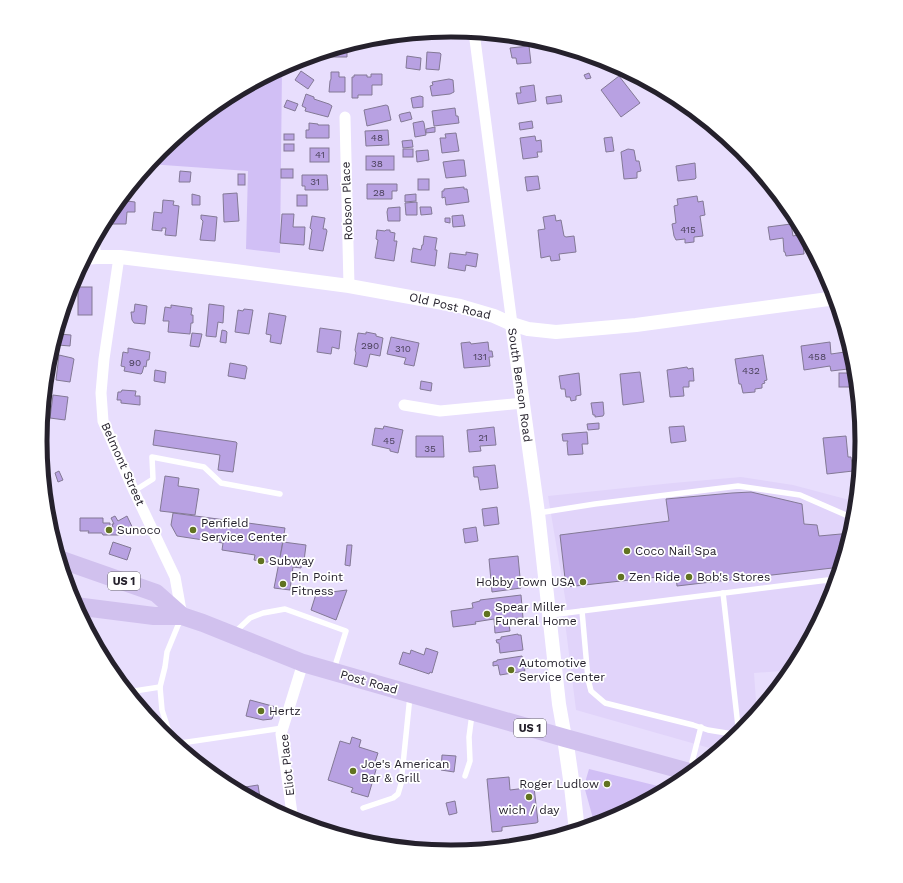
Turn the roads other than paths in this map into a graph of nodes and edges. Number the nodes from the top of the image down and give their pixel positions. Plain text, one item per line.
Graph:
1 (475, 38) edge
2 (345, 117) dead end
3 (92, 257) edge
4 (119, 257) junction
5 (349, 286) junction
6 (830, 299) edge
7 (512, 324) junction
8 (523, 403) junction
9 (404, 404) dead end
10 (134, 492) junction
11 (280, 494) dead end
12 (538, 513) junction
13 (849, 516) edge
14 (65, 561) edge
15 (829, 586) edge
16 (723, 593) junction
17 (83, 607) edge
18 (582, 611) junction
19 (550, 615) junction
20 (182, 616) junction
21 (232, 635) junction
22 (304, 663) junction
23 (333, 672) junction
24 (160, 687) junction
25 (134, 691) edge
26 (410, 694) junction
27 (472, 712) junction
28 (701, 727) junction
29 (283, 728) junction
30 (738, 728) edge
31 (169, 731) edge
32 (732, 734) edge
33 (565, 738) junction
34 (182, 743) edge
35 (692, 766) edge
36 (686, 771) edge
37 (465, 776) dead end
38 (363, 808) dead end
39 (293, 813) edge
40 (576, 826) edge

1 - 7 street, South Benson Road
2 - 5 street, Robson Place
3 - 4 street, Old Post Road
4 - 5 street, Old Post Road
4 - 10 street, Belmont Street
5 - 7 street, Old Post Road
6 - 7 street, Old Post Road
7 - 8 street, South Benson Road
8 - 9 street
8 - 12 street, South Benson Road
10 - 11 lane
10 - 20 street, Belmont Street
12 - 13 lane
12 - 19 street, South Benson Road
14 - 20 main road, Post Road / US 1
15 - 16 lane
16 - 18 lane
16 - 30 lane
17 - 20 main road, US 1
18 - 19 lane
18 - 28 lane
19 - 33 street, South Benson Road
20 - 21 main road, Post Road / US 1
20 - 24 lane
21 - 22 main road, Post Road / US 1
21 - 23 lane
22 - 23 main road, Post Road / US 1
22 - 29 street, Eliot Place
23 - 26 main road, Post Road / US 1
24 - 25 lane
24 - 31 lane
26 - 27 main road, Post Road / US 1
26 - 38 lane
27 - 33 main road, Post Road / US 1
27 - 37 lane
28 - 32 lane
28 - 35 lane
29 - 34 lane
29 - 39 street, Eliot Place
33 - 36 main road, Post Road / US 1
33 - 40 main road

